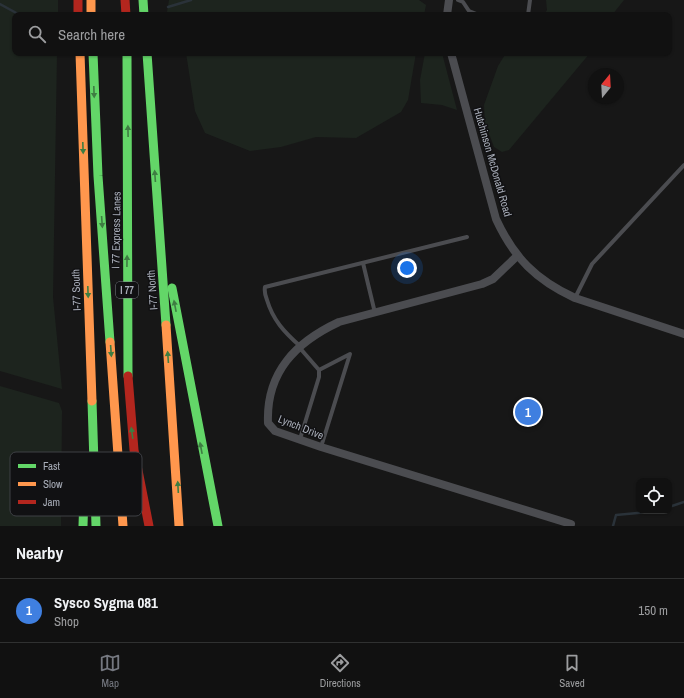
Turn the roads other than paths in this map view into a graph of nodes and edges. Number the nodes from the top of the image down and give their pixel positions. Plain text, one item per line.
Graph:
1 (78, 0) edge
2 (91, 0) edge
3 (125, 0) edge
4 (449, 0) edge
5 (458, 0) edge
6 (530, 0) edge
7 (143, 2) edge
8 (78, 12) edge
9 (91, 12) edge
10 (126, 12) edge
11 (144, 12) edge
12 (447, 12) edge
13 (471, 12) edge
14 (528, 12) edge
15 (80, 56) edge
16 (93, 56) edge
17 (127, 56) edge
18 (146, 56) edge
19 (452, 56) edge
20 (684, 165) edge
21 (158, 215) junction
22 (467, 237) dead end
23 (517, 256) junction
24 (363, 263) junction
25 (575, 298) junction
26 (376, 313) junction
27 (684, 334) edge
28 (90, 336) junction
29 (299, 346) junction
30 (319, 370) junction
31 (300, 440) junction
32 (321, 447) junction
33 (86, 452) edge
34 (94, 452) edge
35 (118, 452) edge
36 (135, 452) edge
37 (142, 495) edge
38 (83, 516) edge
39 (96, 516) edge
40 (122, 516) edge
41 (571, 524) dead end
42 (83, 526) edge
43 (96, 526) edge
44 (123, 526) edge
45 (148, 526) edge
46 (179, 526) edge
47 (218, 526) edge

1 - 8 highway
2 - 9 highway
3 - 10 highway
4 - 12 street
5 - 13 lane
6 - 14 lane
7 - 11 highway
15 -> 28 highway, I-77 South
16 -> 35 highway, I 77 Express Lanes / I 77
36 -> 17 highway, I 77 Express Lanes / I 77
21 -> 18 highway, I-77 North
19 - 23 street, Hutchinson McDonald Road
20 - 25 lane
46 -> 21 highway, I-77 North
47 -> 21 highway
22 - 24 lane
23 - 25 street, Hutchinson McDonald Road
23 - 26 street, Lynch Drive
24 - 26 lane
24 - 29 lane
25 - 27 street, Hutchinson McDonald Road
26 - 29 street, Lynch Drive
28 - 33 highway
28 - 34 highway, I-77 South
29 - 30 lane
29 - 31 street, Lynch Drive
30 - 31 lane
30 - 32 lane
31 - 32 street, Lynch Drive
32 - 41 street, Lynch Drive
45 -> 37 highway, I 77 Express Lanes / I 77
38 - 42 highway
39 - 43 highway, I-77 South
40 -> 44 highway, I 77 Express Lanes / I 77

